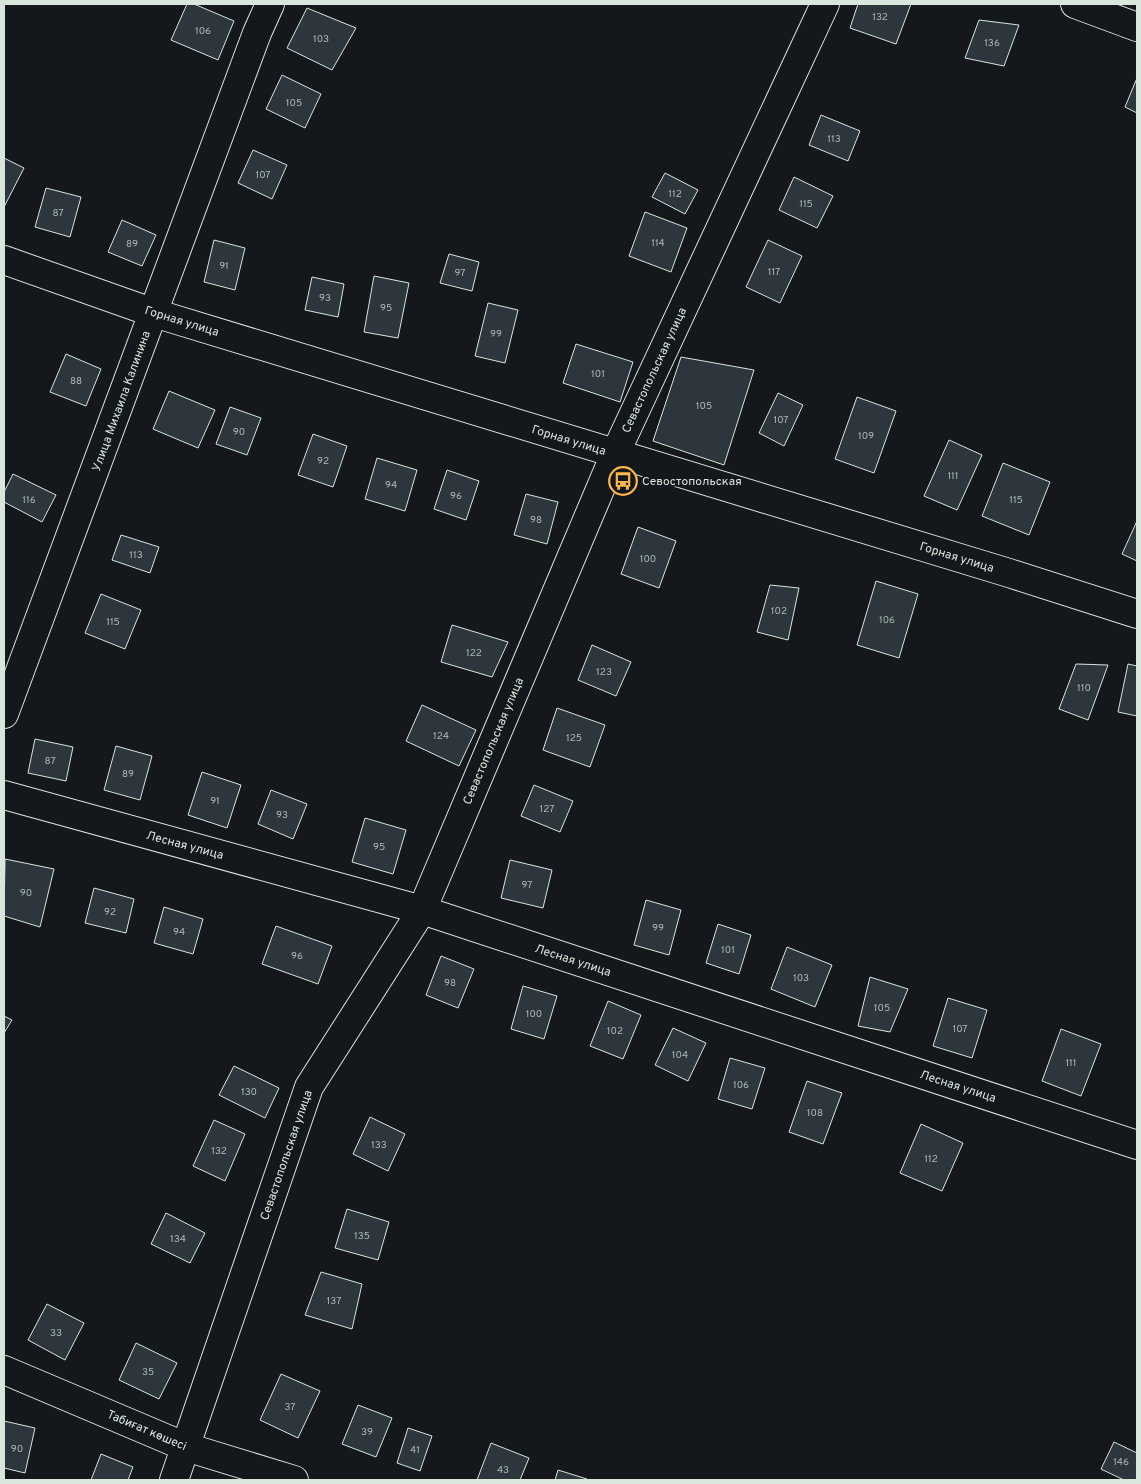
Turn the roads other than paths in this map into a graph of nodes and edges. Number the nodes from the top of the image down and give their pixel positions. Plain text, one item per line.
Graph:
1 (270, 4) edge
2 (825, 4) edge
3 (1075, 4) edge
4 (1137, 27) edge
5 (4, 260) edge
6 (154, 313) junction
7 (615, 454) junction
8 (1137, 614) edge
9 (4, 714) edge
10 (4, 795) edge
11 (422, 910) junction
12 (1137, 1145) edge
13 (4, 1370) edge
14 (186, 1447) junction
15 (174, 1480) edge
16 (294, 1480) edge

1 - 6 street, Улица Михаила Калинина
2 - 7 street, Севастопольская улица
3 - 4 street
5 - 6 street, Горная улица
6 - 7 street, Горная улица
6 - 9 street, Улица Михаила Калинина
7 - 8 street, Горная улица
7 - 11 street, Севастопольская улица
10 - 11 street, Лесная улица
11 - 12 street, Лесная улица
11 - 14 street, Севастопольская улица
13 - 14 street, Табиғат көшесі
14 - 15 street, Севастопольская улица
14 - 16 street, Табиғат көшесі

